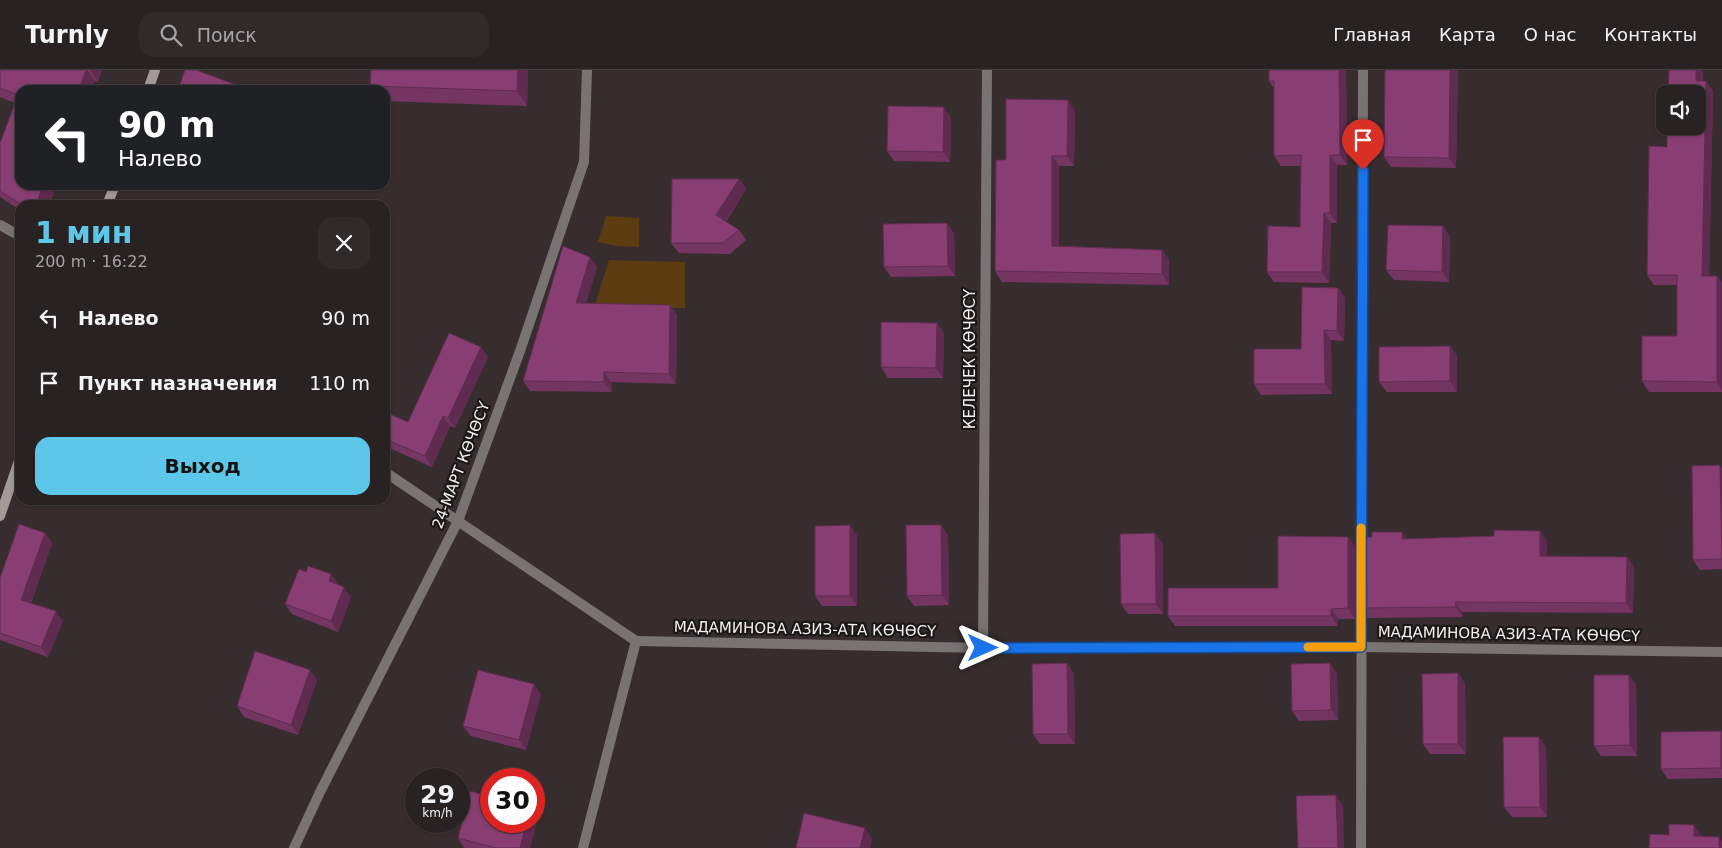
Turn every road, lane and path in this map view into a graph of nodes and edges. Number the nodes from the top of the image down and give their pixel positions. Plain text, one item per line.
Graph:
1 (155, 70) edge
2 (587, 70) edge
3 (987, 70) edge
4 (1363, 70) edge
5 (150, 85) edge
6 (0, 225) edge
7 (15, 233) edge
8 (15, 472) edge
9 (390, 475) edge
10 (0, 516) edge
11 (458, 521) junction
12 (636, 641) junction
13 (1361, 647) junction
14 (983, 648) junction
15 (1722, 652) edge
16 (294, 848) edge
17 (583, 848) edge
18 (1361, 848) edge

1 - 5 main road
2 - 11 street, 24-МАРТ КӨЧӨСҮ
3 - 14 street, КЕЛЕЧЕК КӨЧӨСҮ
4 - 13 street
6 - 7 street
8 - 10 main road
9 - 11 street
11 - 12 street
11 - 16 street, 24-МАРТ КӨЧӨСҮ
12 - 14 street, МАДАМИНОВА АЗИЗ-АТА КӨЧӨСҮ
12 - 17 street
13 - 14 street, МАДАМИНОВА АЗИЗ-АТА КӨЧӨСҮ
13 - 15 street, МАДАМИНОВА АЗИЗ-АТА КӨЧӨСҮ
13 - 18 street

